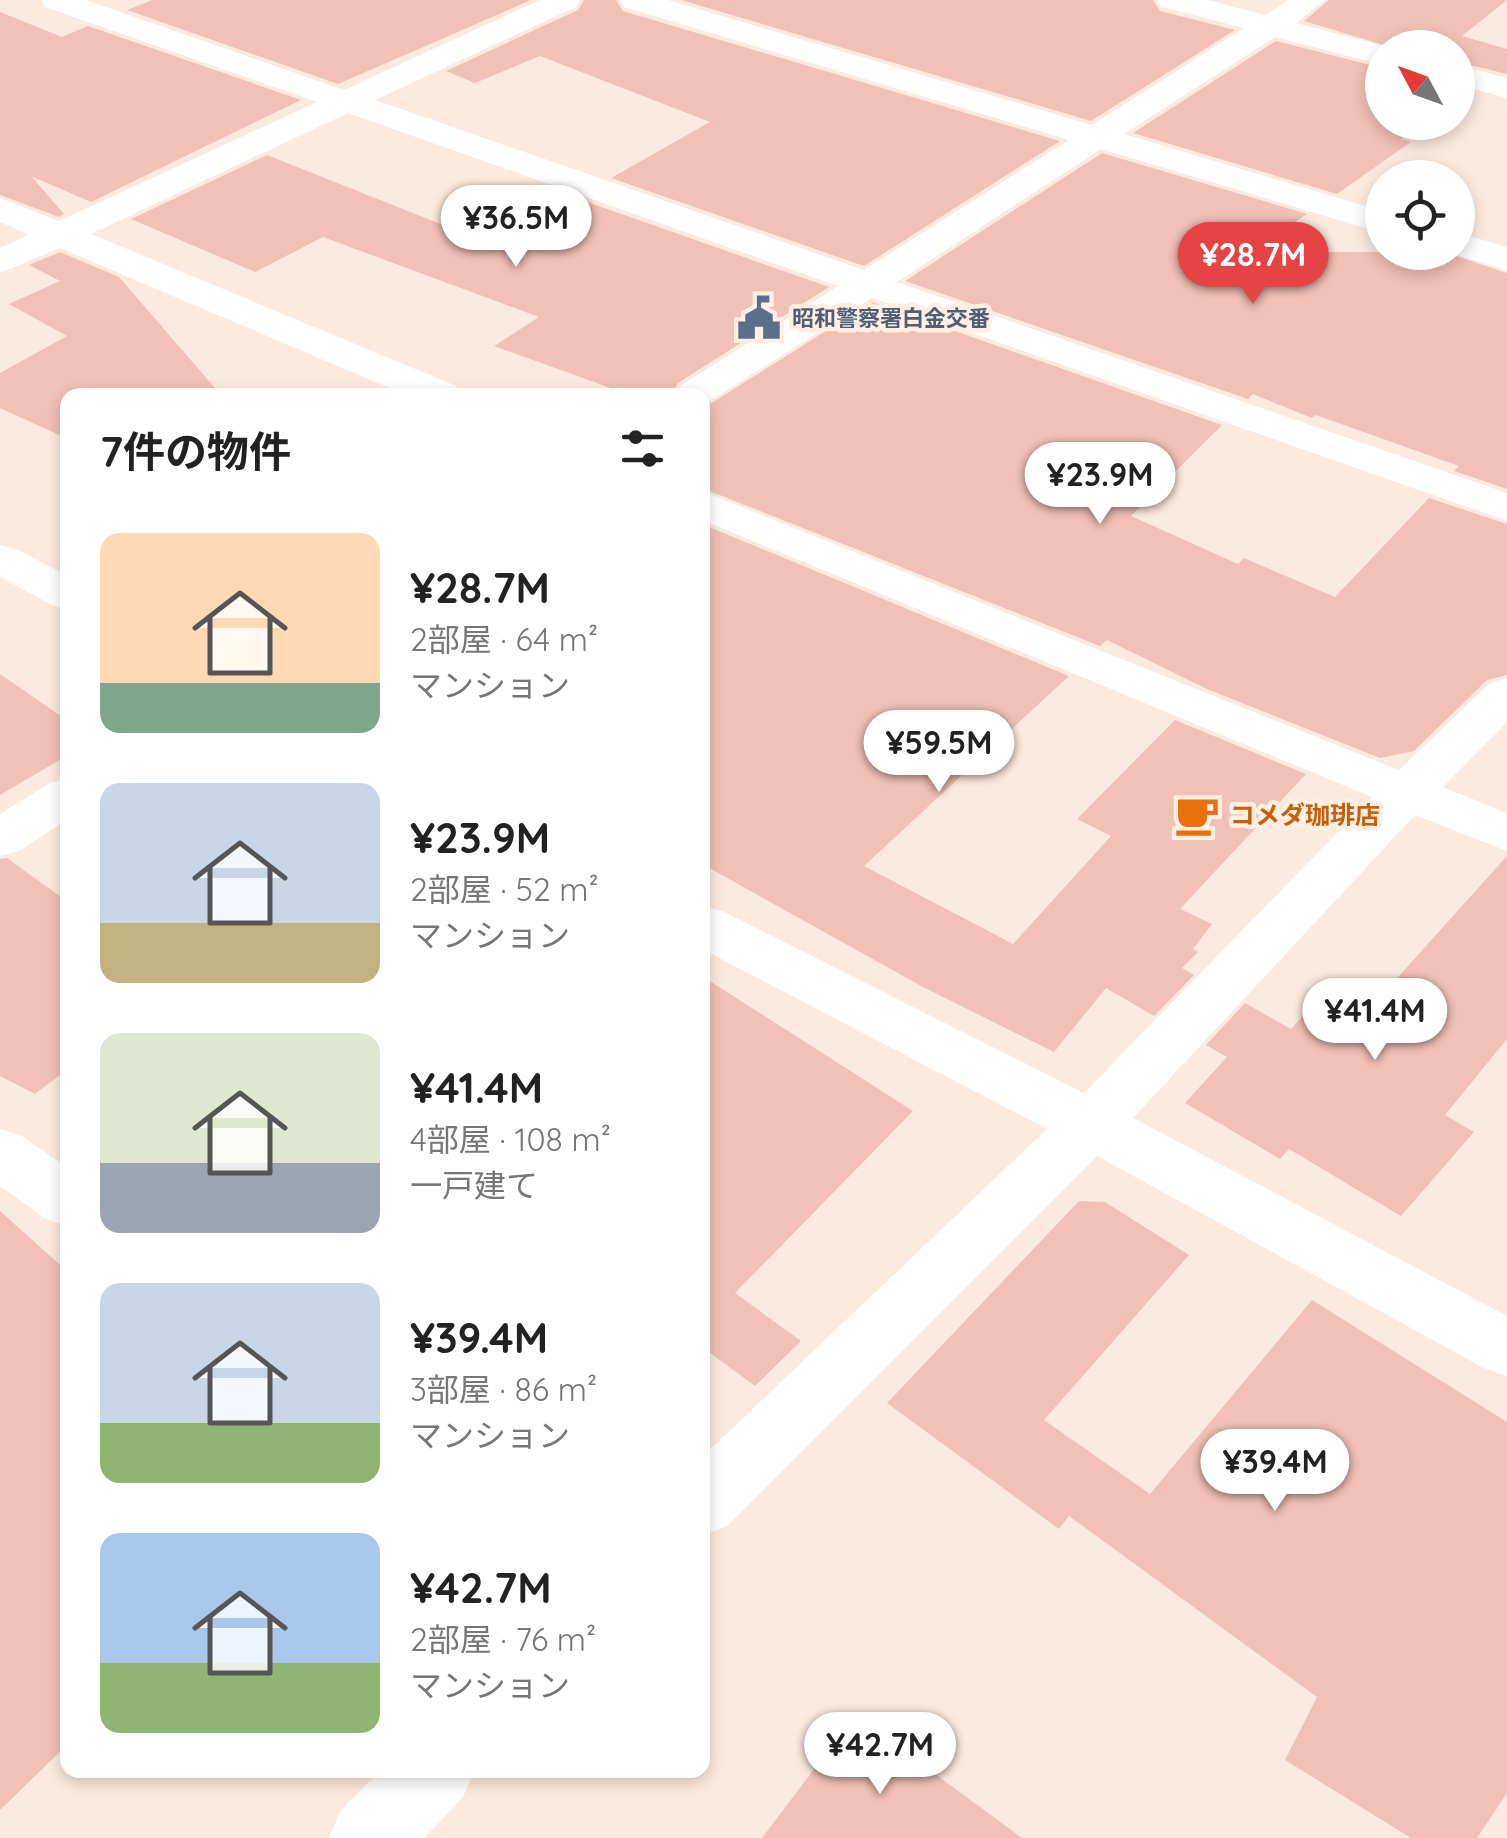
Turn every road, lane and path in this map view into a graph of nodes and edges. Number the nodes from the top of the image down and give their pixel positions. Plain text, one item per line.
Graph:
1 (56, 0) edge
2 (565, 0) edge
3 (636, 0) edge
4 (1172, 0) edge
5 (1310, 0) edge
6 (1269, 26) junction
7 (1365, 51) edge
8 (1475, 80) edge
9 (1507, 88) edge
10 (347, 104) junction
11 (1100, 136) junction
12 (0, 209) edge
13 (1365, 217) edge
14 (62, 235) junction
15 (1475, 249) edge
16 (1507, 259) edge
17 (0, 262) edge
18 (863, 284) junction
19 (423, 388) edge
20 (706, 388) edge
21 (710, 507) edge
22 (1507, 508) edge
23 (0, 559) edge
24 (60, 591) edge
25 (1507, 694) edge
26 (1410, 790) junction
27 (60, 799) edge
28 (1507, 833) edge
29 (0, 838) edge
30 (710, 929) edge
31 (1091, 1124) junction
32 (0, 1153) edge
33 (60, 1195) edge
34 (1507, 1348) edge
35 (710, 1496) edge
36 (428, 1778) edge
37 (369, 1838) edge

1 - 10 street
2 - 10 street
3 - 11 street
4 - 6 street
5 - 6 street
6 - 7 street
6 - 11 street
8 - 9 street
10 - 14 street
10 - 18 street
11 - 13 street
11 - 18 street
12 - 14 street
14 - 17 street
14 - 19 street
15 - 16 street
18 - 20 street
18 - 22 street
21 - 26 street
23 - 24 street
25 - 26 street
26 - 28 street
26 - 31 street
27 - 29 street
30 - 31 street
31 - 34 street
31 - 35 street
32 - 33 street
36 - 37 street

